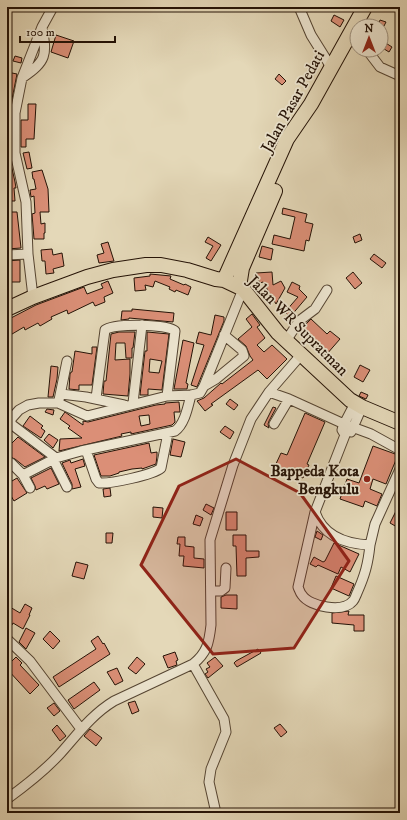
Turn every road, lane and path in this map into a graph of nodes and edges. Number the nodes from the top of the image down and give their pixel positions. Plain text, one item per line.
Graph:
1 (53, 7) edge
2 (299, 7) edge
3 (365, 7) edge
4 (360, 18) edge
5 (349, 40) edge
6 (373, 58) edge
7 (331, 67) junction
8 (400, 76) edge
9 (311, 104) junction
10 (11, 112) edge
11 (7, 254) edge
12 (28, 254) junction
13 (224, 280) junction
14 (243, 290) junction
15 (327, 290) dead end
16 (33, 297) junction
17 (7, 309) edge
18 (142, 325) junction
19 (226, 337) junction
20 (286, 341) junction
21 (301, 355) junction
22 (67, 361) dead end
23 (213, 362) junction
24 (225, 371) junction
25 (204, 386) junction
26 (270, 392) junction
27 (191, 395) junction
28 (167, 396) junction
29 (96, 398) junction
30 (59, 399) junction
31 (289, 399) junction
32 (129, 404) junction
33 (358, 405) junction
34 (400, 423) edge
35 (274, 424) dead end
36 (344, 424) junction
37 (354, 428) junction
38 (168, 433) junction
39 (345, 435) junction
40 (86, 450) junction
41 (400, 450) edge
42 (54, 459) junction
43 (11, 463) dead end
44 (400, 469) edge
45 (23, 475) junction
46 (30, 488) dead end
47 (67, 488) dead end
48 (315, 512) junction
49 (370, 545) junction
50 (226, 568) dead end
51 (210, 591) junction
52 (7, 639) edge
53 (193, 664) junction
54 (82, 729) junction
55 (7, 799) edge
56 (216, 813) edge

1 - 10 street
2 - 7 street
3 - 4 highway, Jalan Pasar Pedati
5 - 7 highway, Jalan Pasar Pedati
6 - 8 street
7 - 9 highway, Jalan Pasar Pedati
9 - 13 highway, Jalan Pasar Pedati
9 - 14 highway
10 - 12 street
11 - 12 street
12 - 16 street
13 - 14 highway, Jalan WR Supratman
13 - 16 highway, Jalan WR Supratman
14 - 19 street
14 - 20 highway, Jalan WR Supratman
15 - 20 street
16 - 17 highway, Jalan WR Supratman
18 - 28 street
18 - 29 street
18 - 32 street
19 - 23 street
19 - 24 street
20 - 21 highway, Jalan WR Supratman
21 - 26 street
21 - 33 highway, Jalan WR Supratman
22 - 30 street
23 - 24 street
23 - 25 street
24 - 25 street
25 - 27 street
26 - 31 street
26 - 51 street
27 - 28 street
27 - 38 street
28 - 32 street
29 - 30 street
29 - 32 street
30 - 32 street
30 - 42 street
31 - 35 street
31 - 36 street
33 - 34 highway, Jalan WR Supratman
33 - 36 street
33 - 37 street
36 - 37 street
36 - 39 street
37 - 39 street
37 - 41 street
38 - 40 street
38 - 40 street
39 - 48 street
40 - 42 street
42 - 45 street
42 - 47 street
43 - 45 street
44 - 49 street
45 - 46 street
48 - 49 street
48 - 49 street
50 - 51 street
51 - 53 street
52 - 54 street
53 - 54 street
53 - 56 street
54 - 55 street

